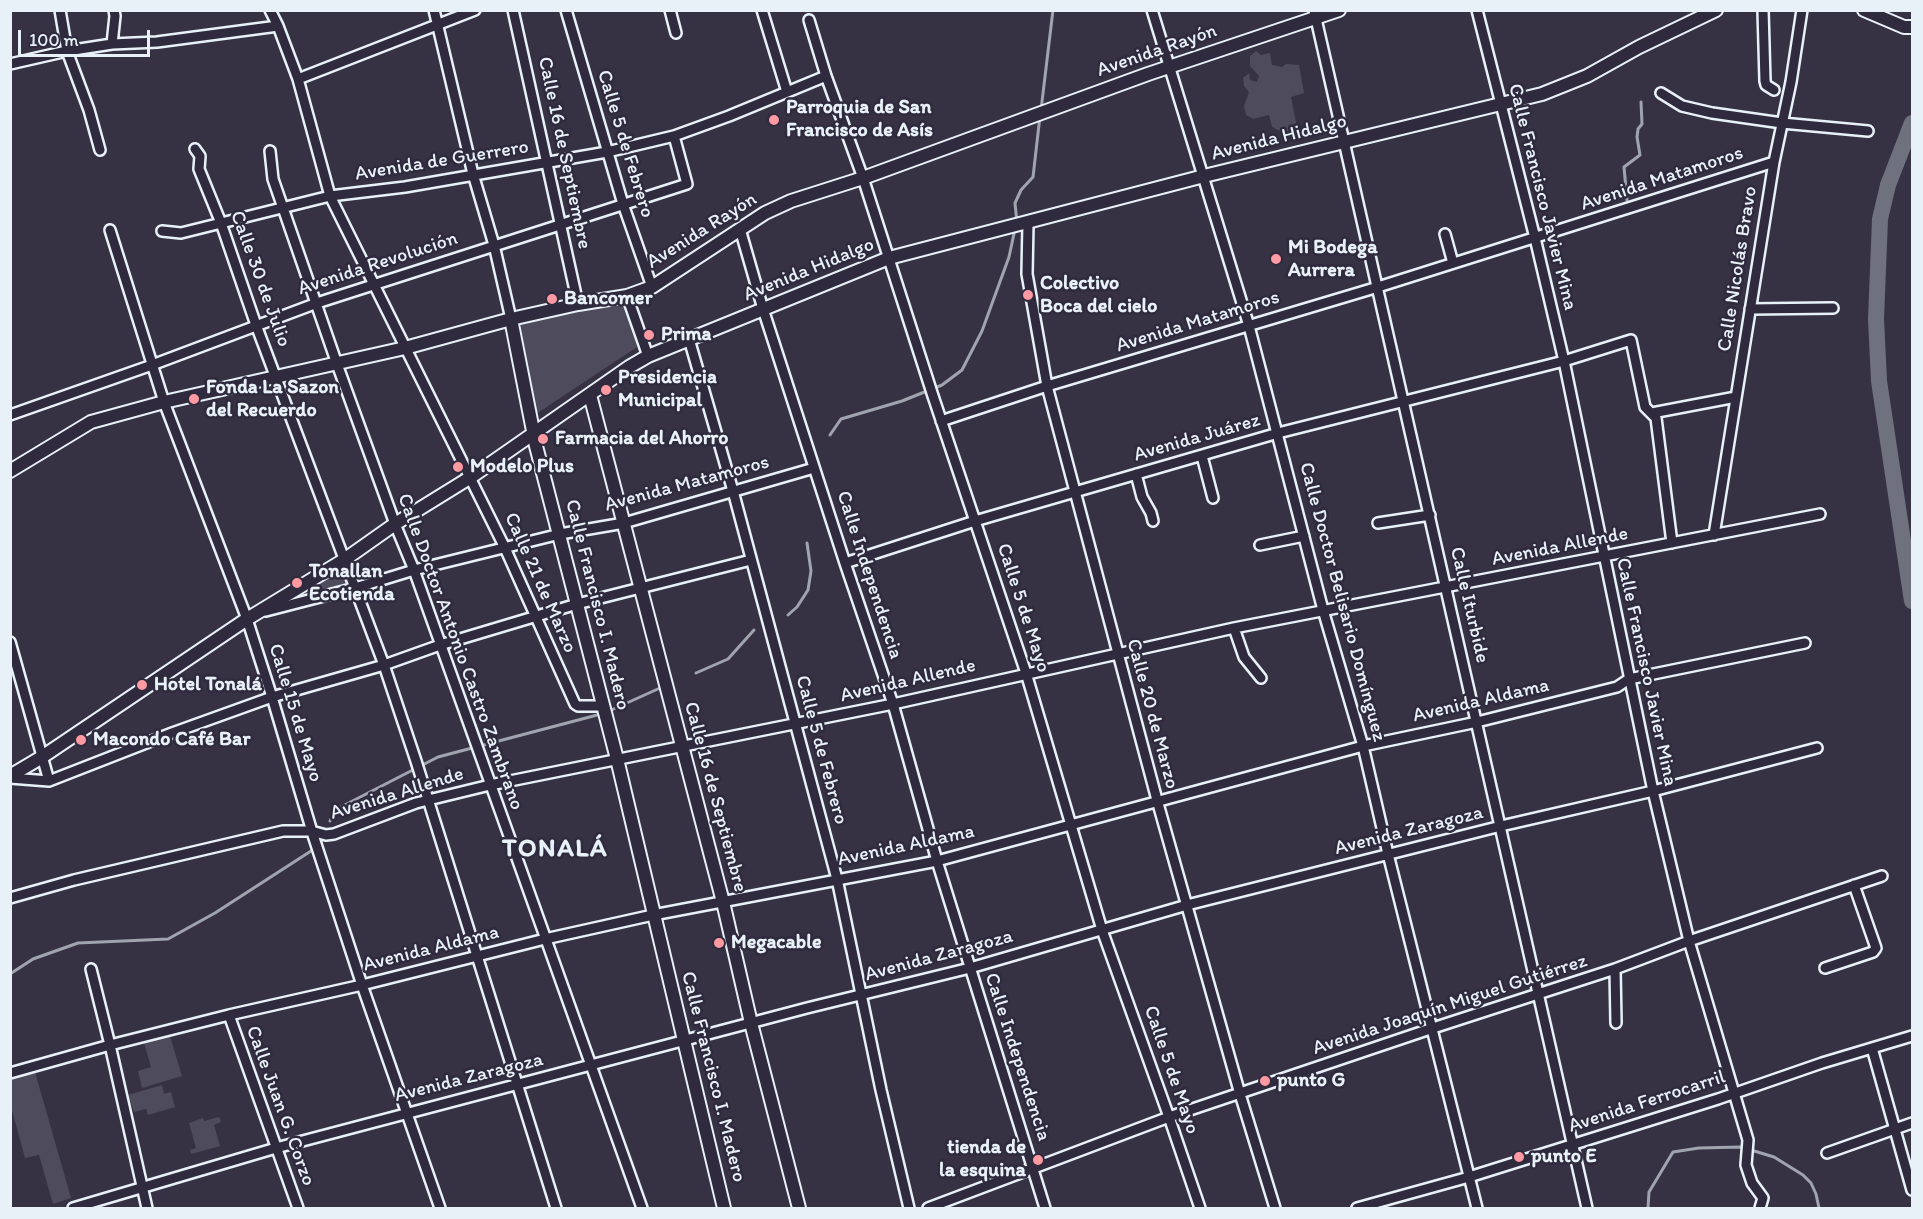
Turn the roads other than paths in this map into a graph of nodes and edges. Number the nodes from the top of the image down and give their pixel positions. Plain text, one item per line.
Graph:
1 (60, 10) edge
2 (114, 10) edge
3 (270, 10) edge
4 (434, 10) edge
5 (475, 10) edge
6 (513, 10) edge
7 (566, 10) edge
8 (670, 10) edge
9 (762, 10) edge
10 (1152, 10) edge
11 (1340, 10) edge
12 (1477, 10) edge
13 (1716, 10) edge
14 (1763, 10) edge
15 (1802, 10) edge
16 (1864, 10) edge
17 (1315, 14) edge
18 (809, 20) dead end
19 (438, 24) junction
20 (278, 26) junction
21 (1910, 30) edge
22 (676, 33) dead end
23 (112, 44) junction
24 (67, 51) junction
25 (10, 64) edge
26 (1171, 67) junction
27 (826, 76) junction
28 (298, 79) junction
29 (1773, 90) dead end
30 (787, 92) junction
31 (1661, 93) dead end
32 (1502, 105) junction
33 (1782, 123) junction
34 (1868, 130) dead end
35 (674, 136) junction
36 (1344, 142) junction
37 (195, 149) dead end
38 (100, 150) dead end
39 (270, 151) dead end
40 (607, 152) junction
41 (545, 162) junction
42 (1774, 162) junction
43 (473, 174) junction
44 (1204, 176) junction
45 (863, 178) junction
46 (330, 196) junction
47 (623, 204) junction
48 (283, 208) junction
49 (221, 223) junction
50 (1027, 223) junction
51 (559, 224) junction
52 (740, 229) junction
53 (110, 230) dead end
54 (162, 231) dead end
55 (1445, 234) dead end
56 (1535, 238) junction
57 (494, 244) junction
58 (889, 258) junction
59 (1453, 263) junction
60 (373, 284) junction
61 (652, 287) junction
62 (1378, 287) junction
63 (627, 296) junction
64 (317, 303) junction
65 (578, 304) junction
66 (1833, 308) dead end
67 (763, 309) junction
68 (1750, 309) junction
69 (511, 319) junction
70 (256, 325) junction
71 (1249, 326) junction
72 (689, 339) junction
73 (405, 348) junction
74 (648, 356) junction
75 (1564, 360) junction
76 (337, 364) junction
77 (152, 365) junction
78 (276, 376) junction
79 (1047, 386) junction
80 (590, 395) junction
81 (1736, 397) junction
82 (1404, 401) junction
83 (164, 402) junction
84 (1652, 412) junction
85 (10, 415) edge
86 (941, 421) junction
87 (1278, 433) junction
88 (534, 434) junction
89 (1202, 456) junction
90 (814, 468) junction
91 (10, 471) edge
92 (1136, 474) junction
93 (471, 477) junction
94 (733, 491) junction
95 (1074, 493) junction
96 (1213, 498) dead end
97 (1820, 514) dead end
98 (1430, 515) junction
99 (1153, 520) dead end
100 (975, 521) junction
101 (624, 523) junction
102 (1378, 523) dead end
103 (395, 524) junction
104 (560, 534) junction
105 (1714, 535) junction
106 (1304, 536) junction
107 (1672, 543) junction
108 (1260, 545) dead end
109 (505, 548) junction
110 (1604, 556) junction
111 (344, 560) junction
112 (751, 560) junction
113 (845, 563) junction
114 (414, 570) junction
115 (641, 587) junction
116 (1446, 587) junction
117 (355, 588) junction
118 (577, 604) junction
119 (1323, 610) junction
120 (536, 615) junction
121 (251, 616) junction
122 (1234, 628) junction
123 (10, 642) edge
124 (1805, 643) dead end
125 (440, 645) junction
126 (1116, 652) junction
127 (384, 666) junction
128 (1026, 673) junction
129 (1261, 678) dead end
130 (1629, 679) junction
131 (272, 697) junction
132 (893, 704) junction
133 (603, 708) junction
134 (1477, 722) junction
135 (796, 723) junction
136 (1363, 746) junction
137 (682, 747) junction
138 (1816, 748) dead end
139 (42, 757) junction
140 (617, 759) junction
141 (10, 777) edge
142 (49, 781) junction
143 (490, 785) junction
144 (1653, 792) junction
145 (426, 795) junction
146 (1157, 800) junction
147 (1071, 825) junction
148 (1501, 826) junction
149 (311, 831) junction
150 (1388, 854) junction
151 (937, 861) junction
152 (1882, 876) dead end
153 (837, 879) junction
154 (1854, 885) junction
155 (10, 898) edge
156 (723, 902) junction
157 (1187, 905) junction
158 (653, 915) junction
159 (1102, 930) junction
160 (545, 939) junction
161 (1689, 941) junction
162 (478, 957) junction
163 (970, 968) junction
164 (1825, 968) dead end
165 (91, 969) dead end
166 (1615, 969) junction
167 (362, 985) junction
168 (862, 994) junction
169 (1539, 994) junction
170 (229, 1015) junction
171 (751, 1023) junction
172 (1616, 1023) dead end
173 (1433, 1028) junction
174 (1912, 1036) edge
175 (684, 1041) junction
176 (110, 1045) junction
177 (1872, 1048) junction
178 (590, 1065) junction
179 (10, 1073) edge
180 (518, 1085) junction
181 (1240, 1094) junction
182 (1734, 1094) junction
183 (407, 1113) junction
184 (1170, 1118) junction
185 (1912, 1123) edge
186 (1895, 1128) junction
187 (1573, 1144) junction
188 (276, 1148) junction
189 (1827, 1153) dead end
190 (1034, 1167) junction
191 (1469, 1177) junction
192 (142, 1188) junction
193 (1912, 1190) edge
194 (73, 1209) edge
195 (147, 1209) edge
196 (298, 1209) edge
197 (440, 1209) edge
198 (556, 1209) edge
199 (642, 1209) edge
200 (724, 1209) edge
201 (798, 1209) edge
202 (909, 1209) edge
203 (928, 1209) edge
204 (1045, 1209) edge
205 (1200, 1209) edge
206 (1275, 1209) edge
207 (1357, 1209) edge
208 (1477, 1209) edge
209 (1587, 1209) edge
210 (1760, 1209) edge

1 - 24 street
2 - 23 street
3 - 20 street
4 - 19 street, Calle Francisco I. Madero
5 - 19 street
6 - 41 street, Calle 16 de Septiembre
7 - 40 street, Calle 5 de Febrero
8 - 22 street
9 - 30 street
10 - 26 street, Calle Doctor Belisario Domínguez
11 - 17 main road, Avenida Rayón
12 - 32 street, Calle Francisco Javier Mina
13 - 32 main road, Avenida Hidalgo
14 - 29 street
15 - 33 street, Calle Nicolás Bravo
16 - 21 main road
17 - 26 main road, Avenida Rayón
17 - 36 street, Calle Iturbide
18 - 27 street, Calle 5 de Mayo
19 - 28 street
19 - 43 street, Calle Francisco I. Madero
20 - 23 street
20 - 28 street
23 - 24 street
24 - 25 street
24 - 38 street
26 - 44 street, Calle Doctor Belisario Domínguez
26 - 45 main road, Avenida Rayón
27 - 30 street, Avenida de Guerrero
27 - 45 street, Calle 5 de Mayo
28 - 46 street
30 - 35 street, Avenida de Guerrero
31 - 33 street
32 - 36 main road, Avenida Hidalgo
32 - 56 street, Calle Francisco Javier Mina
33 - 34 street
33 - 42 street, Calle Nicolás Bravo
35 - 40 street, Avenida de Guerrero
35 - 47 street, Avenida Revolución
36 - 44 main road, Avenida Hidalgo
36 - 62 street, Calle Iturbide
37 - 49 street, Calle 30 de Julio
39 - 48 street, Calle Doctor Antonio Castro Zambrano
40 - 41 street, Avenida de Guerrero
40 - 47 street, Calle 5 de Febrero
41 - 43 street, Avenida de Guerrero
41 - 51 street, Calle 16 de Septiembre
42 - 56 street, Avenida Matamoros
42 - 68 street, Calle Nicolás Bravo
43 - 46 street, Avenida de Guerrero
43 - 57 street, Calle Francisco I. Madero
44 - 50 main road, Avenida Hidalgo
44 - 71 street, Calle Doctor Belisario Domínguez
45 - 52 main road, Avenida Rayón
45 - 58 street, Calle 5 de Mayo
46 - 48 street, Avenida de Guerrero
46 - 60 street
47 - 51 street, Avenida Revolución
47 - 61 street, Calle 5 de Febrero
48 - 49 street, Avenida de Guerrero
48 - 64 street, Calle Doctor Antonio Castro Zambrano
49 - 54 street, Avenida de Guerrero
49 - 70 street, Calle 30 de Julio
50 - 58 main road, Avenida Hidalgo
50 - 79 street, Calle 20 de Marzo
51 - 57 street, Avenida Revolución
51 - 65 street, Calle 16 de Septiembre
52 - 61 main road, Avenida Rayón
52 - 67 street, Calle Independencia
53 - 77 street, Calle 15 de Mayo
55 - 59 street
56 - 59 street, Avenida Matamoros
56 - 75 street, Calle Francisco Javier Mina
57 - 60 street, Avenida Revolución
57 - 69 street, Calle Francisco I. Madero
58 - 67 main road, Avenida Hidalgo
58 - 86 street, Calle 5 de Mayo
59 - 62 street, Avenida Matamoros
60 - 64 street, Avenida Revolución
60 - 73 street
61 - 63 main road, Avenida Rayón
62 - 71 street, Avenida Matamoros
62 - 82 street, Calle Iturbide
63 - 65 main road, Avenida Rayón
63 - 74 street
64 - 70 street, Avenida Revolución
64 - 76 street, Calle Doctor Antonio Castro Zambrano
65 - 69 main road, Avenida Rayón
66 - 68 street
67 - 72 main road, Avenida Hidalgo
67 - 90 street, Calle Independencia
68 - 81 street, Calle Nicolás Bravo
69 - 73 main road, Avenida Rayón
69 - 88 main road, Calle Francisco I. Madero
70 - 77 street, Avenida Revolución
70 - 78 street, Calle 30 de Julio
71 - 79 street, Avenida Matamoros
71 - 87 street, Calle Doctor Belisario Domínguez
72 - 74 main road, Avenida Hidalgo
72 - 94 street, Calle 5 de Febrero
73 - 76 main road, Avenida Rayón
73 - 93 street
74 - 80 main road, Avenida Hidalgo
75 - 82 street, Avenida Juárez
75 - 84 street, Avenida Juárez
75 - 110 street, Calle Francisco Javier Mina
76 - 78 main road, Avenida Rayón
76 - 103 street, Calle Doctor Antonio Castro Zambrano
77 - 83 street, Calle 15 de Mayo
77 - 85 street, Avenida Revolución
78 - 83 main road, Avenida Rayón
78 - 111 street, Calle 30 de Julio
79 - 86 street, Avenida Matamoros
79 - 95 street, Calle 20 de Marzo
80 - 88 main road, Avenida Hidalgo
80 - 101 main road, Calle 16 de Septiembre
81 - 84 street
81 - 105 street, Calle Nicolás Bravo
82 - 87 street, Avenida Juárez
82 - 98 street, Calle Iturbide
83 - 91 main road, Avenida Rayón
83 - 121 street, Calle 15 de Mayo
84 - 107 street
86 - 100 street, Calle 5 de Mayo
87 - 89 street, Avenida Juárez
87 - 106 street, Calle Doctor Belisario Domínguez
88 - 93 main road, Avenida Hidalgo
88 - 104 main road, Calle Francisco I. Madero
89 - 92 street, Avenida Juárez
89 - 96 street
90 - 94 street, Avenida Matamoros
90 - 113 street, Calle Independencia
92 - 95 street, Avenida Juárez
92 - 99 street
93 - 103 main road, Avenida Hidalgo
93 - 109 street, Calle 21 de Marzo
94 - 101 street, Avenida Matamoros
94 - 112 street, Calle 5 de Febrero
95 - 100 street, Avenida Juárez
95 - 126 street, Calle 20 de Marzo
97 - 105 street, Avenida Allende
98 - 102 street
98 - 116 street, Calle Iturbide
100 - 113 street, Avenida Juárez
100 - 128 street, Calle 5 de Mayo
101 - 104 street, Avenida Matamoros
101 - 115 main road, Calle 16 de Septiembre
103 - 111 main road, Avenida Hidalgo
103 - 114 street, Calle Doctor Antonio Castro Zambrano
104 - 109 street, Avenida Matamoros
104 - 118 main road, Calle Francisco I. Madero
105 - 107 street, Avenida Allende
106 - 108 street
106 - 119 street, Calle Doctor Belisario Domínguez
107 - 110 street, Avenida Allende
109 - 114 street, Avenida Matamoros
109 - 120 street, Calle 21 de Marzo
110 - 116 street, Avenida Allende
110 - 130 street, Calle Francisco Javier Mina
111 - 117 street, Calle 30 de Julio
111 - 121 main road, Avenida Hidalgo
112 - 115 street
112 - 135 street, Calle 5 de Febrero
113 - 132 street, Calle Independencia
114 - 117 street, Avenida Matamoros
114 - 125 street, Calle Doctor Antonio Castro Zambrano
115 - 118 street
115 - 137 main road, Calle 16 de Septiembre
116 - 119 street, Avenida Allende
116 - 134 street, Calle Iturbide
117 - 121 street, Avenida Matamoros
117 - 127 street, Calle 30 de Julio
118 - 120 street
118 - 133 main road, Calle Francisco I. Madero
119 - 122 street, Avenida Allende
119 - 136 street, Calle Doctor Belisario Domínguez
120 - 125 street
120 - 133 street, Calle 21 de Marzo
121 - 131 street, Calle 15 de Mayo
121 - 139 main road, Avenida Hidalgo
122 - 126 street, Avenida Allende
122 - 129 street
123 - 139 street
124 - 130 street, Avenida Aldama
125 - 127 street
125 - 143 street, Calle Doctor Antonio Castro Zambrano
126 - 128 street, Avenida Allende
126 - 146 street, Calle 20 de Marzo
127 - 131 street
127 - 145 street, Calle 30 de Julio
128 - 132 street, Avenida Allende
128 - 147 street, Calle 5 de Mayo
130 - 134 street, Avenida Aldama
130 - 144 street, Calle Francisco Javier Mina
131 - 142 street
131 - 149 street, Calle 15 de Mayo
132 - 135 street, Avenida Allende
132 - 151 street, Calle Independencia
133 - 140 main road, Calle Francisco I. Madero
134 - 136 street, Avenida Aldama
134 - 148 street, Calle Iturbide
135 - 137 street, Avenida Allende
135 - 153 street, Calle 5 de Febrero
136 - 146 street, Avenida Aldama
136 - 150 street, Calle Doctor Belisario Domínguez
137 - 140 street, Avenida Allende
137 - 156 main road, Calle 16 de Septiembre
138 - 144 street, Avenida Zaragoza
139 - 141 main road, Avenida Hidalgo
139 - 142 street
140 - 143 street, Avenida Allende
140 - 158 main road, Calle Francisco I. Madero
141 - 142 street
143 - 145 street, Avenida Allende
143 - 160 street, Calle Doctor Antonio Castro Zambrano
144 - 148 street, Avenida Zaragoza
144 - 161 street, Calle Francisco Javier Mina
145 - 149 street, Avenida Allende
145 - 162 street, Calle 30 de Julio
146 - 147 street, Avenida Aldama
146 - 157 street, Calle 20 de Marzo
147 - 151 street, Avenida Aldama
147 - 159 street, Calle 5 de Mayo
148 - 150 street, Avenida Zaragoza
148 - 169 street, Calle Iturbide
149 - 155 street, Avenida Allende
149 - 167 street, Calle 15 de Mayo
150 - 157 street, Avenida Zaragoza
150 - 173 street, Calle Doctor Belisario Domínguez
151 - 153 street, Avenida Aldama
151 - 163 street, Calle Independencia
152 - 154 street, Avenida Joaquín Miguel Gutiérrez
153 - 156 street, Avenida Aldama
153 - 168 street, Calle 5 de Febrero
154 - 161 street, Avenida Joaquín Miguel Gutiérrez
154 - 164 street
156 - 158 street, Avenida Aldama
156 - 171 main road, Calle 16 de Septiembre
157 - 159 street, Avenida Zaragoza
157 - 181 street, Calle 20 de Marzo
158 - 160 street, Avenida Aldama
158 - 175 main road, Calle Francisco I. Madero
159 - 163 street, Avenida Zaragoza
159 - 184 street, Calle 5 de Mayo
160 - 162 street, Avenida Aldama
160 - 178 street, Calle Doctor Antonio Castro Zambrano
161 - 166 street, Avenida Joaquín Miguel Gutiérrez
161 - 182 street, Calle Francisco Javier Mina
162 - 167 street, Avenida Aldama
162 - 180 street, Calle 30 de Julio
163 - 168 street, Avenida Zaragoza
163 - 190 street, Calle Independencia
165 - 176 street
166 - 169 street, Avenida Joaquín Miguel Gutiérrez
166 - 172 street
167 - 170 street, Avenida Aldama
167 - 183 street, Calle 15 de Mayo
168 - 171 street, Avenida Zaragoza
168 - 202 street, Calle 5 de Febrero
169 - 173 street, Avenida Joaquín Miguel Gutiérrez
169 - 187 street, Calle Iturbide
170 - 176 street, Avenida Aldama
170 - 188 street, Calle Juan G. Corzo
171 - 175 street, Avenida Zaragoza
171 - 201 main road, Calle 16 de Septiembre
173 - 181 street, Avenida Joaquín Miguel Gutiérrez
173 - 191 street, Calle Doctor Belisario Domínguez
174 - 177 street, Avenida Ferrocarril
175 - 178 street, Avenida Zaragoza
175 - 200 main road, Calle Francisco I. Madero
176 - 179 street, Avenida Aldama
176 - 192 street
177 - 182 street, Avenida Ferrocarril
177 - 186 street
178 - 180 street, Avenida Zaragoza
178 - 199 street, Calle Doctor Antonio Castro Zambrano
180 - 183 street, Avenida Zaragoza
180 - 198 street, Calle 30 de Julio
181 - 184 street, Avenida Joaquín Miguel Gutiérrez
181 - 206 street, Calle 20 de Marzo
182 - 187 street, Avenida Ferrocarril
182 - 210 street, Calle Francisco Javier Mina
183 - 188 street, Avenida Zaragoza
183 - 197 street, Calle 15 de Mayo
184 - 190 street, Avenida Joaquín Miguel Gutiérrez
184 - 205 street, Calle 5 de Mayo
185 - 186 street
186 - 189 street
186 - 193 street
187 - 191 street, Avenida Ferrocarril
187 - 209 street, Calle Iturbide
188 - 192 street, Avenida Zaragoza
188 - 196 street, Calle Juan G. Corzo
190 - 203 street, Avenida Joaquín Miguel Gutiérrez
190 - 204 street, Calle Independencia
191 - 207 street, Avenida Ferrocarril
191 - 208 street, Calle Doctor Belisario Domínguez
192 - 194 street, Avenida Zaragoza
192 - 195 street

